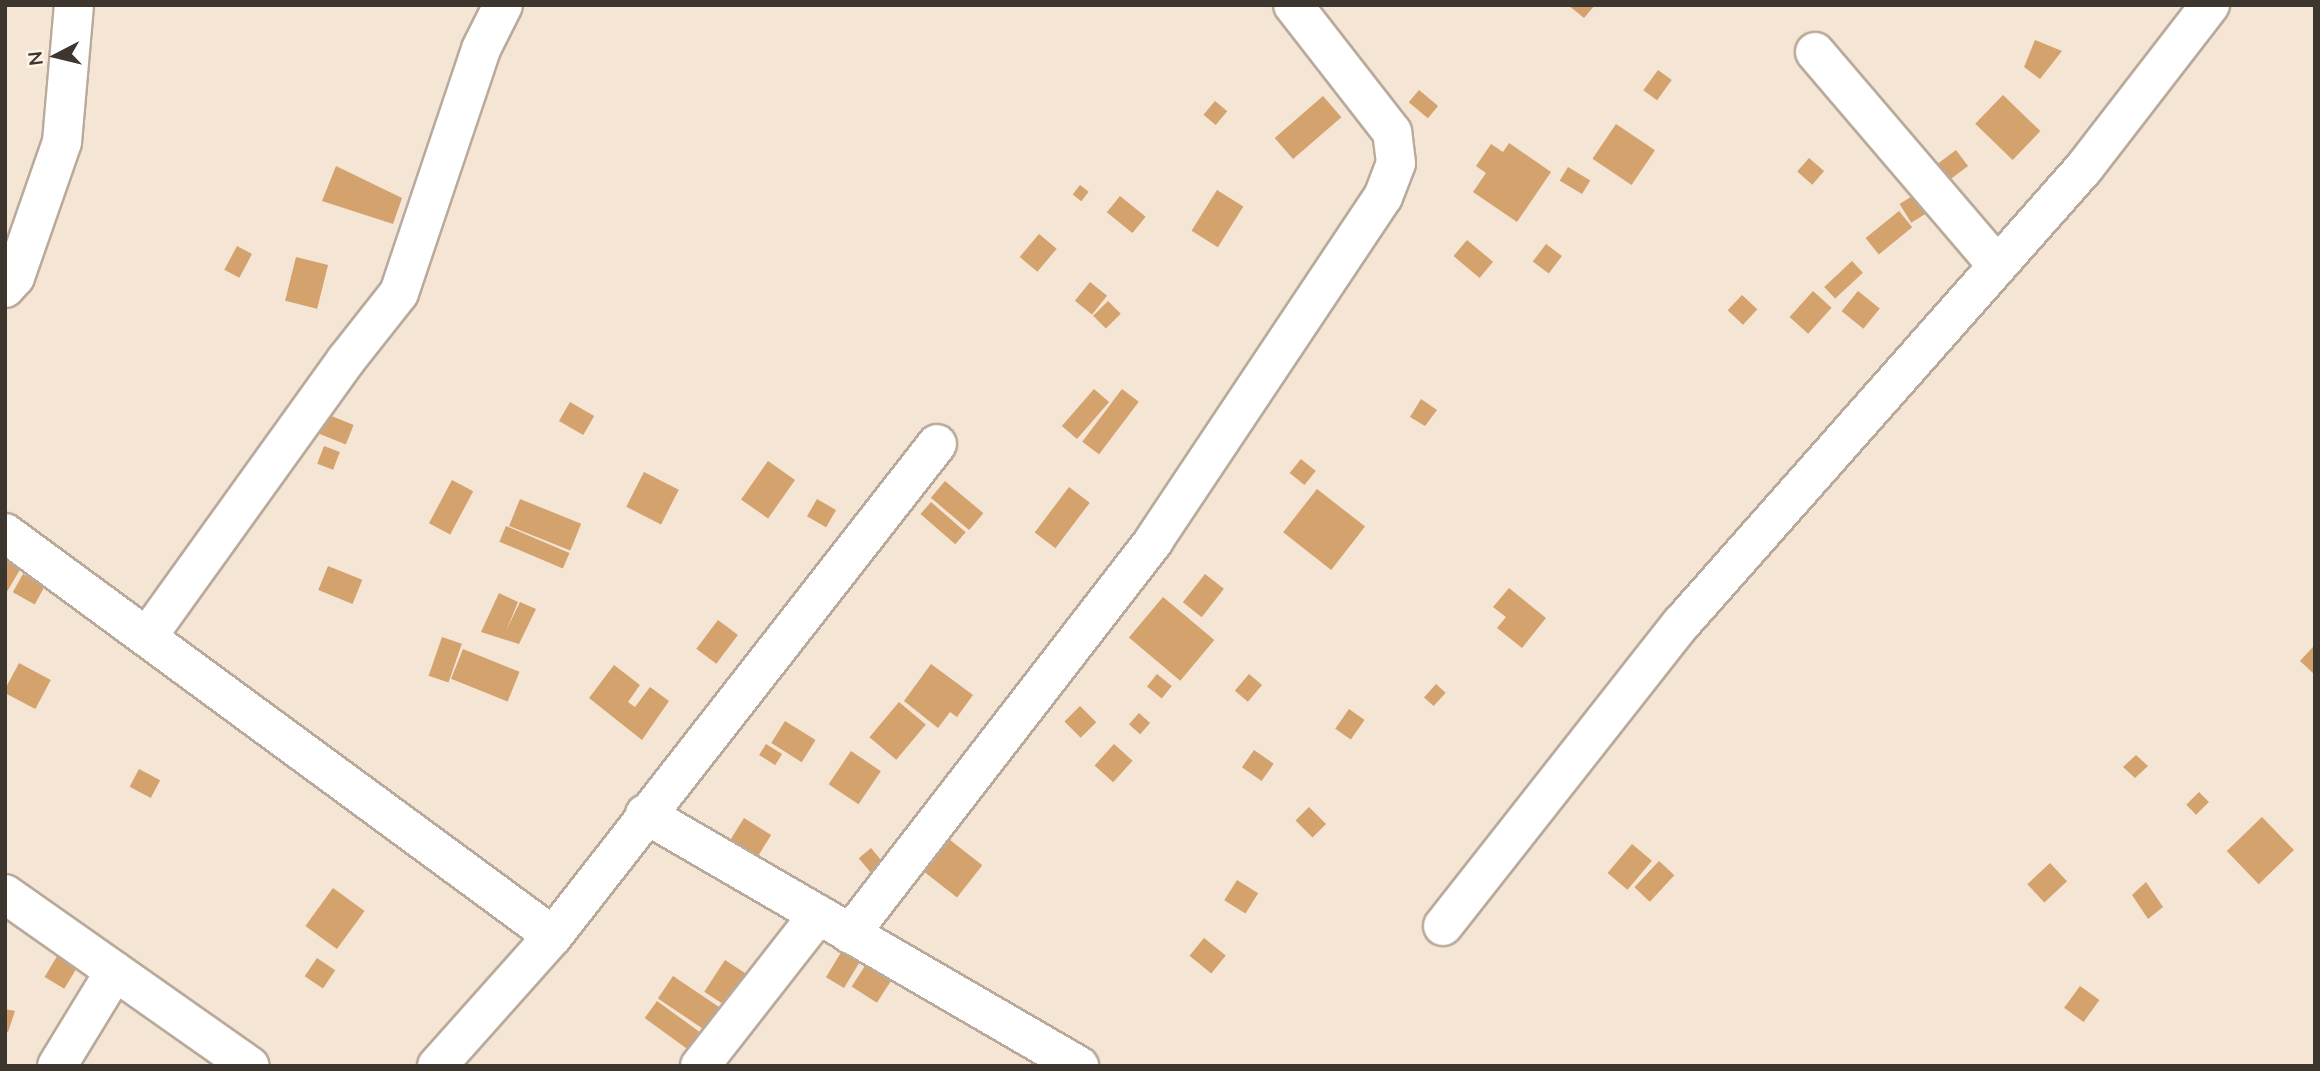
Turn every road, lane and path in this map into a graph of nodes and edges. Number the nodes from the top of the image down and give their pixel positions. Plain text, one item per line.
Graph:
1 (74, 5) edge
2 (503, 5) edge
3 (1293, 5) edge
4 (2210, 5) edge
5 (1815, 52) dead end
6 (1997, 265) junction
7 (5, 288) edge
8 (937, 444) dead end
9 (5, 533) edge
10 (147, 637) junction
11 (645, 814) junction
12 (5, 894) edge
13 (834, 925) junction
14 (1443, 926) dead end
15 (553, 936) junction
16 (115, 971) junction
17 (57, 1066) edge
18 (250, 1066) edge
19 (437, 1066) edge
20 (701, 1066) edge
21 (1079, 1066) edge

1 - 7 street
2 - 10 street
3 - 13 street
4 - 6 street
5 - 6 street
6 - 14 street
8 - 11 street
9 - 10 street
10 - 15 street
11 - 13 street
11 - 15 street
12 - 16 street
13 - 20 street
13 - 21 street
15 - 19 street
16 - 17 street
16 - 18 street

